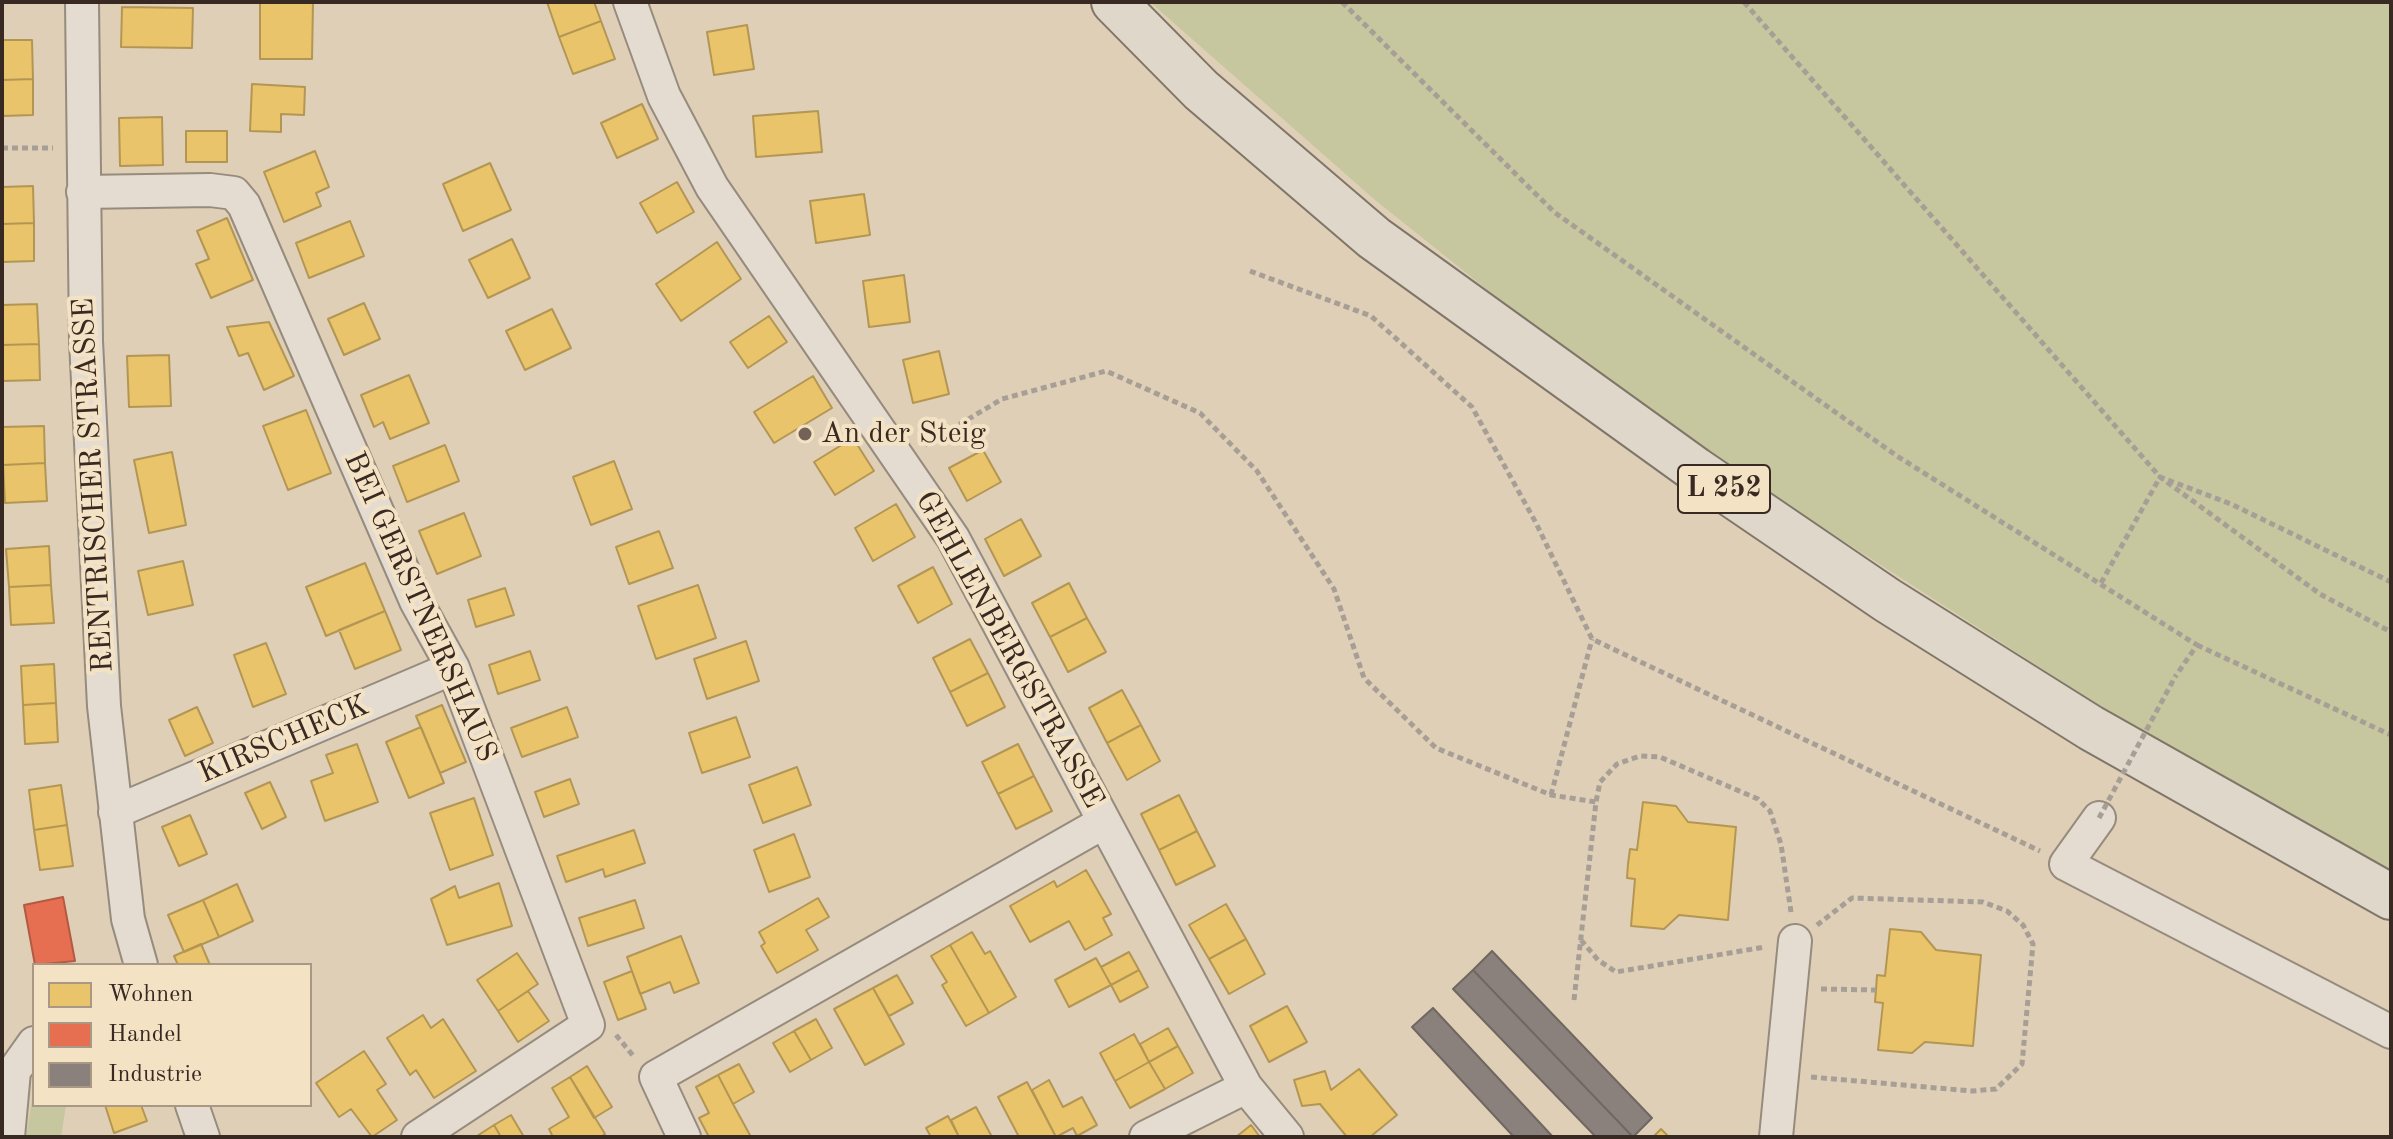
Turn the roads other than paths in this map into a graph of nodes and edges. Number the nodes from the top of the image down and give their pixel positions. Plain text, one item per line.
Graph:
1 (82, 2) edge
2 (630, 2) edge
3 (1114, 2) edge
4 (83, 192) junction
5 (453, 668) junction
6 (115, 812) junction
7 (2099, 818) road end
8 (1104, 822) junction
9 (2391, 897) edge
10 (1795, 941) road end
11 (140, 963) edge
12 (2391, 1032) edge
13 (32, 1046) edge
14 (1246, 1087) junction
15 (193, 1107) edge
16 (8, 1137) edge
17 (203, 1137) edge
18 (418, 1137) edge
19 (684, 1137) edge
20 (1146, 1137) edge
21 (1287, 1137) edge
22 (1776, 1137) edge

1 - 4 street, RENTRISCHER STRASSE
2 - 8 street, GEHLENBERGSTRASSE
3 - 9 highway, L 252
4 - 5 street, BEI GERSTNERSHAUS
4 - 6 street, RENTRISCHER STRASSE
5 - 6 street, KIRSCHECK
5 - 18 street, BEI GERSTNERSHAUS
6 - 11 street, RENTRISCHER STRASSE
7 - 12 street
8 - 14 street, GEHLENBERGSTRASSE
8 - 19 street
10 - 22 street
13 - 16 street
14 - 20 street
14 - 21 street, GEHLENBERGSTRASSE
15 - 17 street

